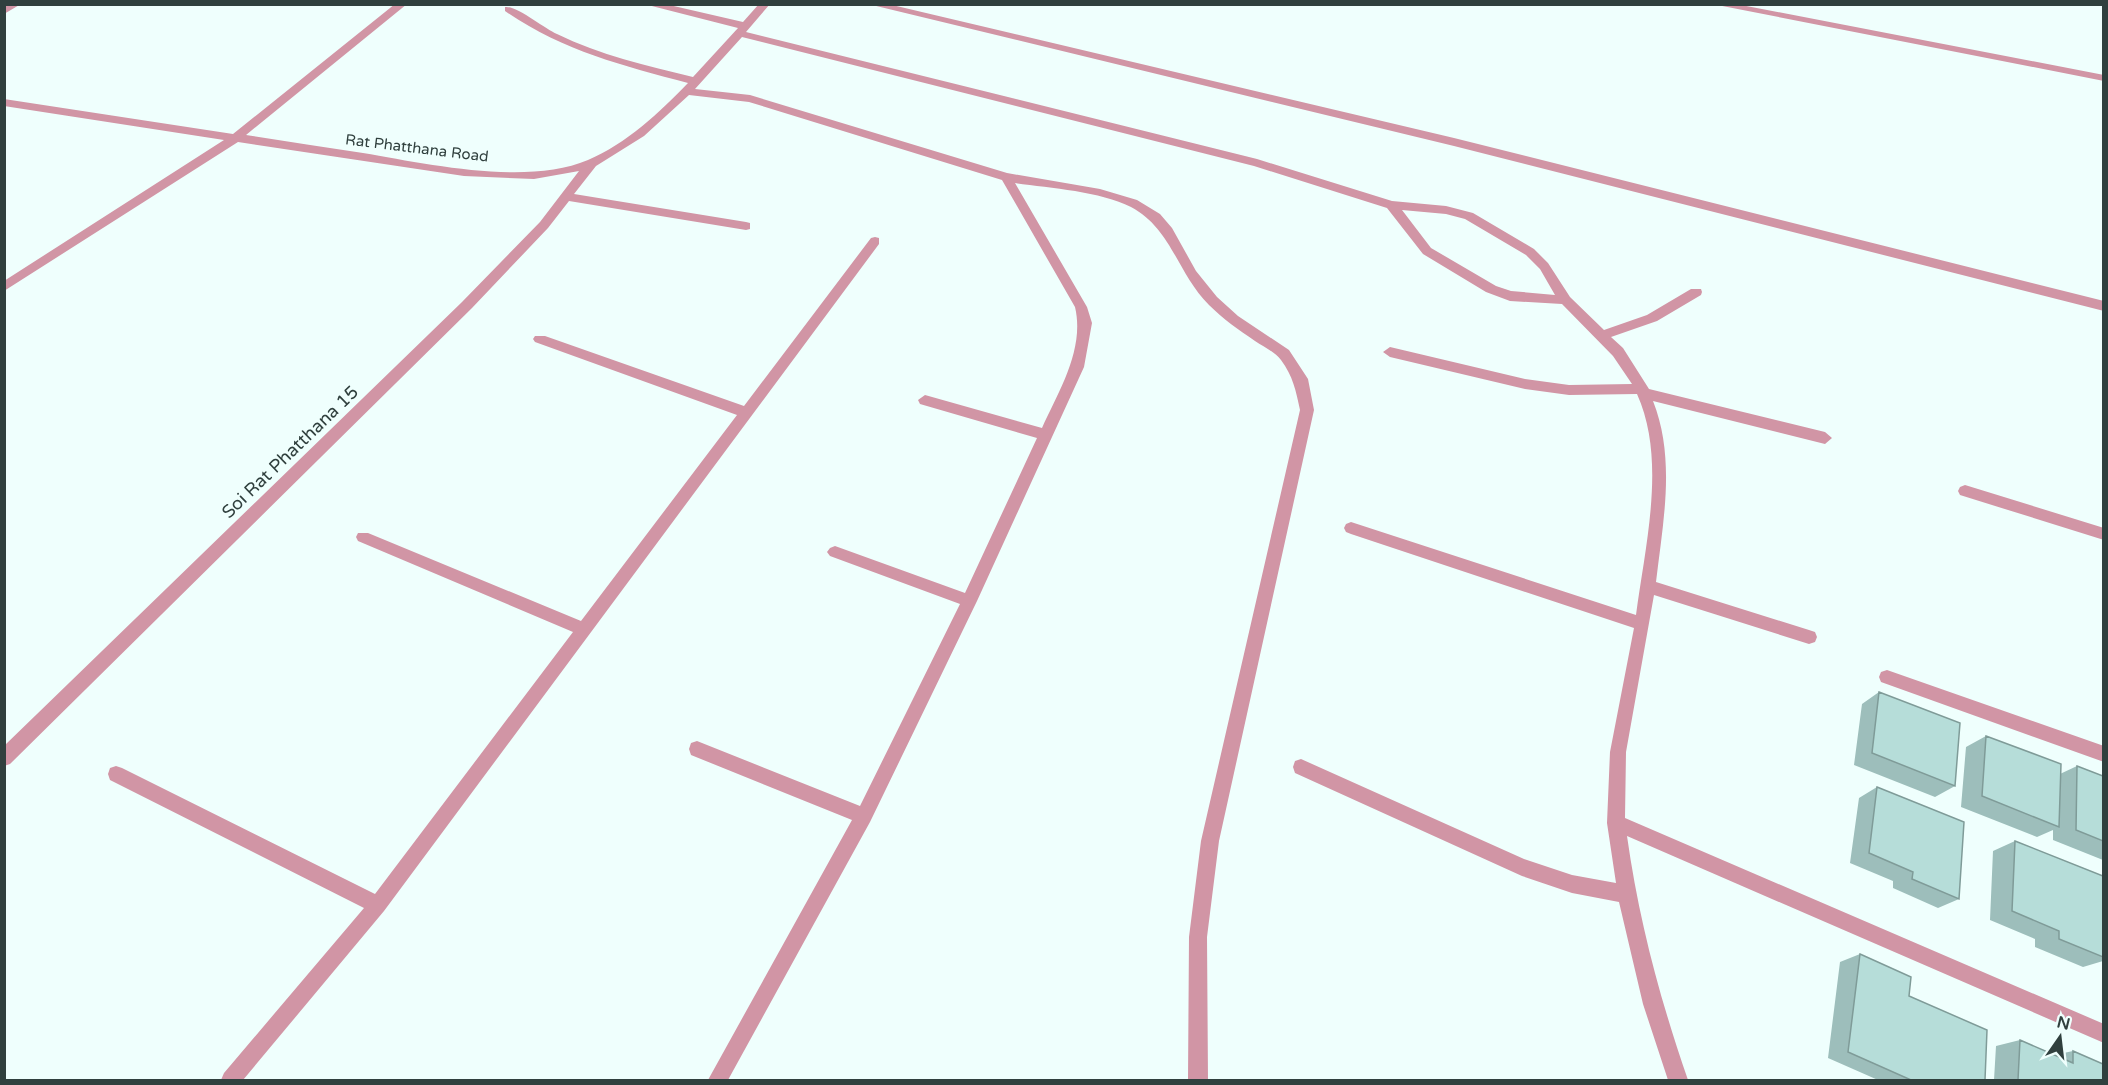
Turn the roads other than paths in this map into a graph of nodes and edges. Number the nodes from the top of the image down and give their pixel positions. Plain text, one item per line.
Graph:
1 (16, 4) edge
2 (402, 4) edge
3 (649, 4) edge
4 (765, 4) edge
5 (873, 4) edge
6 (1717, 4) edge
7 (509, 9) dead end
8 (4, 11) edge
9 (742, 29) junction
10 (2103, 78) edge
11 (690, 86) junction
12 (4, 102) edge
13 (235, 138) junction
14 (591, 164) junction
15 (1006, 177) junction
16 (567, 197) junction
17 (1391, 205) junction
18 (746, 226) dead end
19 (875, 241) dead end
20 (4, 287) edge
21 (1696, 292) dead end
22 (1565, 300) junction
23 (2103, 306) edge
24 (1603, 334) junction
25 (540, 339) dead end
26 (1390, 352) dead end
27 (1642, 391) junction
28 (925, 400) dead end
29 (747, 413) junction
30 (1046, 435) junction
31 (1826, 438) dead end
32 (1965, 491) dead end
33 (1351, 528) dead end
34 (2103, 534) edge
35 (363, 537) dead end
36 (835, 552) dead end
37 (1648, 586) junction
38 (969, 601) junction
39 (1643, 624) junction
40 (586, 630) junction
41 (1809, 637) dead end
42 (1887, 677) dead end
43 (697, 749) dead end
44 (2103, 754) edge
45 (4, 758) edge
46 (1301, 767) dead end
47 (116, 774) dead end
48 (864, 816) junction
49 (1616, 823) junction
50 (1626, 894) junction
51 (378, 905) junction
52 (2103, 1034) edge
53 (231, 1080) edge
54 (718, 1080) edge
55 (1198, 1080) edge
56 (1678, 1080) edge

1 - 8 street
2 - 13 street
3 - 9 street
4 - 9 street, Rat Phatthana Road
5 - 23 street
6 - 10 street
7 - 11 street
9 - 11 street, Rat Phatthana Road
9 - 17 street
11 - 14 street, Rat Phatthana Road
11 - 15 street
12 - 13 street, Rat Phatthana Road
13 - 14 street, Rat Phatthana Road
13 - 20 street
14 - 16 street, Soi Rat Phatthana 15
15 - 30 street
15 - 55 street
16 - 18 street
16 - 45 street, Soi Rat Phatthana 15
17 - 22 street
17 - 22 street
19 - 29 street
21 - 24 street
22 - 24 street
24 - 27 street
25 - 29 street
26 - 27 street
27 - 31 street
27 - 37 street
28 - 30 street
29 - 40 street
30 - 38 street
32 - 34 street
33 - 39 street
35 - 40 street
36 - 38 street
37 - 39 street
37 - 41 street
38 - 48 street
39 - 49 street
40 - 51 street
42 - 44 street
43 - 48 street
46 - 50 street
47 - 51 street
48 - 54 street
49 - 50 street
49 - 52 street
50 - 56 street
51 - 53 street

